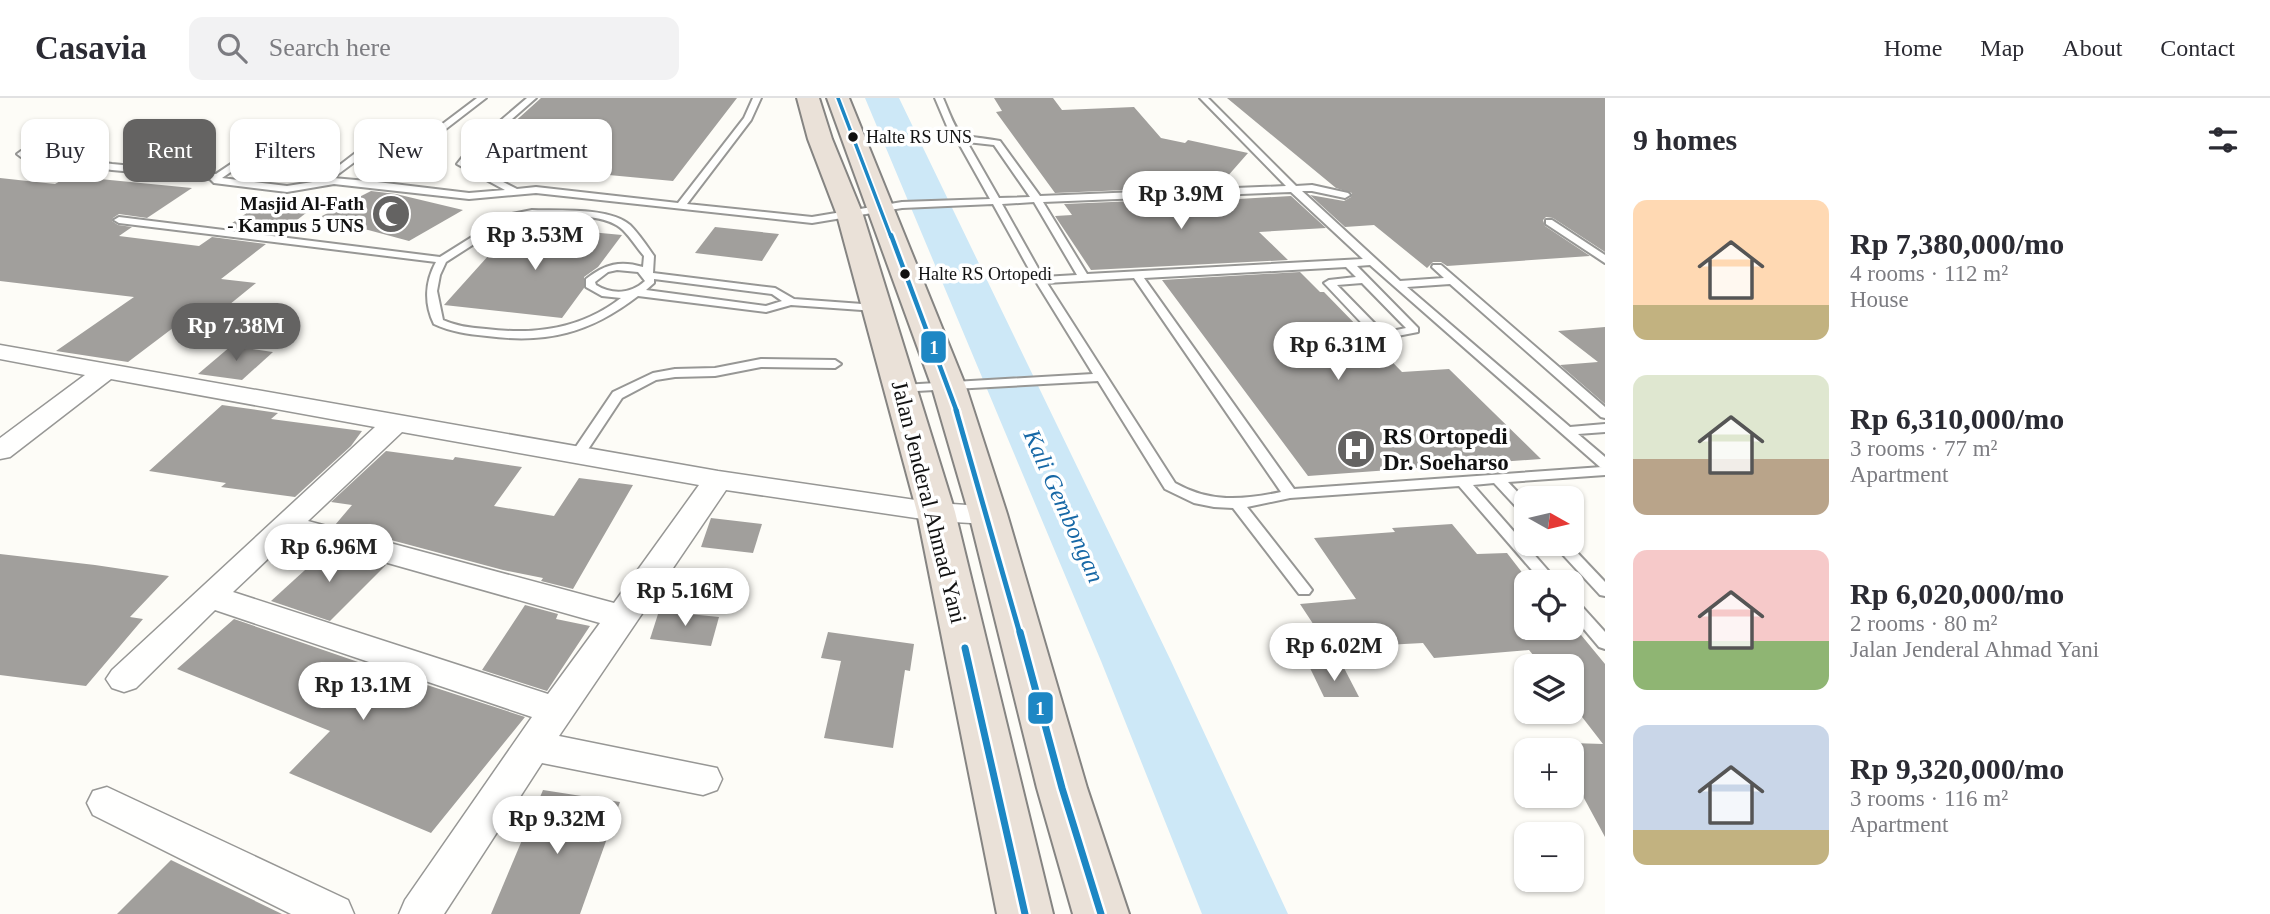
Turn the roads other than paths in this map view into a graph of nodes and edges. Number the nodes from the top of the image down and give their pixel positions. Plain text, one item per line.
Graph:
1 (482, 98) edge
2 (532, 98) edge
3 (757, 98) edge
4 (808, 98) edge
5 (838, 98) edge
6 (939, 98) edge
7 (1203, 98) edge
8 (447, 124) edge
9 (836, 139) junction
10 (961, 139) junction
11 (354, 158) edge
12 (230, 167) edge
13 (340, 169) edge
14 (216, 177) edge
15 (340, 180) edge
16 (216, 181) edge
17 (323, 182) edge
18 (372, 182) edge
19 (369, 184) junction
20 (1294, 189) junction
21 (514, 191) junction
22 (1345, 195) dead end
23 (1038, 201) junction
24 (997, 202) junction
25 (680, 206) junction
26 (876, 209) junction
27 (119, 220) dead end
28 (1549, 222) dead end
29 (442, 260) junction
30 (1605, 260) edge
31 (1372, 261) junction
32 (1348, 263) junction
33 (1437, 267) dead end
34 (648, 275) junction
35 (1137, 275) junction
36 (1084, 278) junction
37 (1040, 280) junction
38 (1364, 280) junction
39 (1451, 281) junction
40 (1399, 285) junction
41 (636, 292) junction
42 (791, 302) junction
43 (876, 309) junction
44 (0, 352) edge
45 (835, 364) dead end
46 (105, 372) junction
47 (1100, 377) junction
48 (949, 387) junction
49 (902, 389) junction
50 (1605, 414) edge
51 (398, 421) junction
52 (1605, 428) edge
53 (1567, 431) junction
54 (0, 450) edge
55 (578, 454) junction
56 (1605, 464) edge
57 (1605, 471) edge
58 (1497, 479) junction
59 (718, 480) junction
60 (1462, 481) junction
61 (1290, 494) junction
62 (1514, 497) edge
63 (1238, 504) junction
64 (936, 512) junction
65 (988, 514) junction
66 (286, 525) junction
67 (1571, 556) edge
68 (1541, 570) edge
69 (1304, 590) dead end
70 (1605, 591) edge
71 (209, 596) junction
72 (622, 617) junction
73 (1584, 619) edge
74 (1605, 643) edge
75 (124, 679) dead end
76 (556, 711) junction
77 (532, 746) junction
78 (703, 779) dead end
79 (107, 803) dead end
80 (333, 914) edge
81 (420, 914) edge
82 (1025, 914) edge
83 (1101, 914) edge

1 - 8 lane
2 - 21 lane
3 - 25 lane
4 - 9 highway, Jalan Jenderal Ahmad Yani
5 - 9 highway, Jalan Jenderal Ahmad Yani
6 - 10 lane
7 - 20 lane
9 - 26 highway, Jalan Jenderal Ahmad Yani
10 - 23 lane
10 - 24 lane
11 - 13 lane
12 - 14 lane
15 - 19 lane
16 - 17 lane
18 - 19 lane
19 - 21 lane
20 - 22 lane
20 - 23 lane
20 - 31 lane
21 - 25 lane
23 - 24 lane
23 - 36 lane
24 - 26 lane
24 - 37 lane
25 - 26 lane
26 - 43 highway, Jalan Jenderal Ahmad Yani
26 - 48 highway, Jalan Jenderal Ahmad Yani
27 - 29 lane
28 - 30 lane
29 - 34 lane
29 - 41 lane
31 - 32 lane
31 - 40 lane
32 - 35 lane
32 - 38 lane
33 - 39 lane
34 - 41 lane
34 - 41 lane
34 - 42 lane
35 - 36 lane
35 - 61 lane
36 - 37 lane
37 - 47 lane
38 - 38 lane
39 - 40 lane
39 - 50 lane
40 - 53 lane
41 - 42 lane
42 - 43 lane
43 - 49 highway, Jalan Jenderal Ahmad Yani
44 - 46 street
45 - 55 lane
46 - 51 street
46 - 54 street
47 - 48 lane
47 - 63 lane
48 - 49 lane
48 - 65 highway, Jalan Jenderal Ahmad Yani
49 - 64 highway, Jalan Jenderal Ahmad Yani
51 - 55 street
51 - 66 street
52 - 53 lane
53 - 56 lane
55 - 59 street
57 - 58 lane
58 - 60 lane
58 - 62 lane
59 - 64 street
59 - 72 street
60 - 61 lane
60 - 68 lane
61 - 63 lane
63 - 69 lane
64 - 65 street
64 - 82 highway, Jalan Jenderal Ahmad Yani
65 - 83 highway, Jalan Jenderal Ahmad Yani
66 - 71 street
66 - 72 street
67 - 70 lane
71 - 75 street
71 - 76 street
72 - 76 street
73 - 74 lane
76 - 77 street
77 - 78 street
77 - 81 street
79 - 80 street

